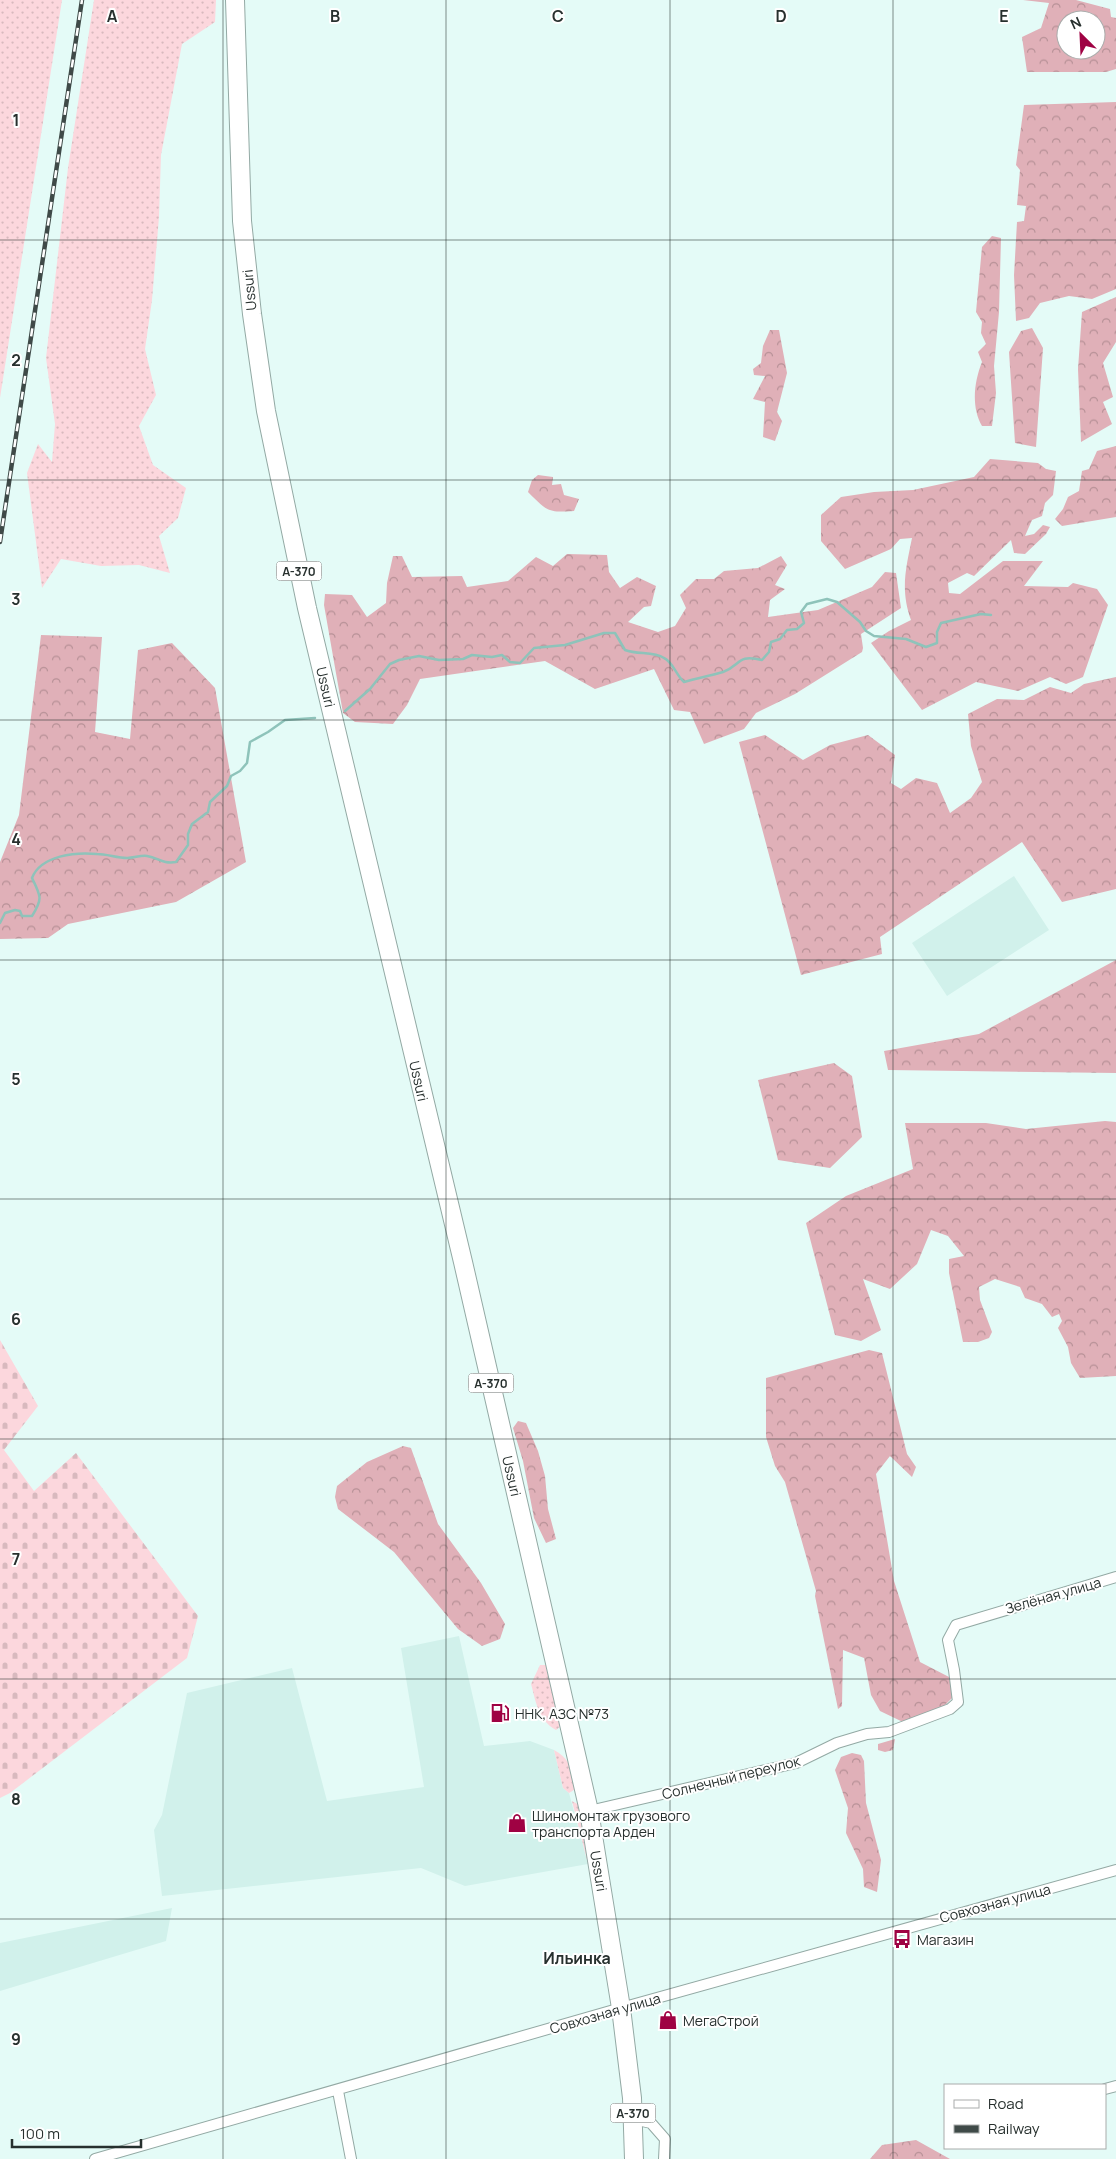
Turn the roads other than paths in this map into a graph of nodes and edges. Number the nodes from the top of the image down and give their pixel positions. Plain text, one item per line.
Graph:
1 (235, 0) edge
2 (1116, 1577) edge
3 (990, 1614) joint
4 (589, 1811) junction
5 (1116, 1870) edge
6 (621, 2008) junction
7 (338, 2091) junction
8 (633, 2120) junction
9 (95, 2159) edge
10 (351, 2159) edge
11 (634, 2159) edge
12 (664, 2159) edge

1 - 4 highway, Ussuri / А-370
2 - 3 street, Зелёная улица
3 - 4 street, Солнечный переулок
4 - 6 highway, Ussuri / А-370
5 - 6 street, Совхозная улица
6 - 7 street, Совхозная улица
6 - 8 highway, Ussuri / А-370
7 - 9 street, Совхозная улица
7 - 10 street
8 - 11 highway, Ussuri / А-370
8 - 12 street

